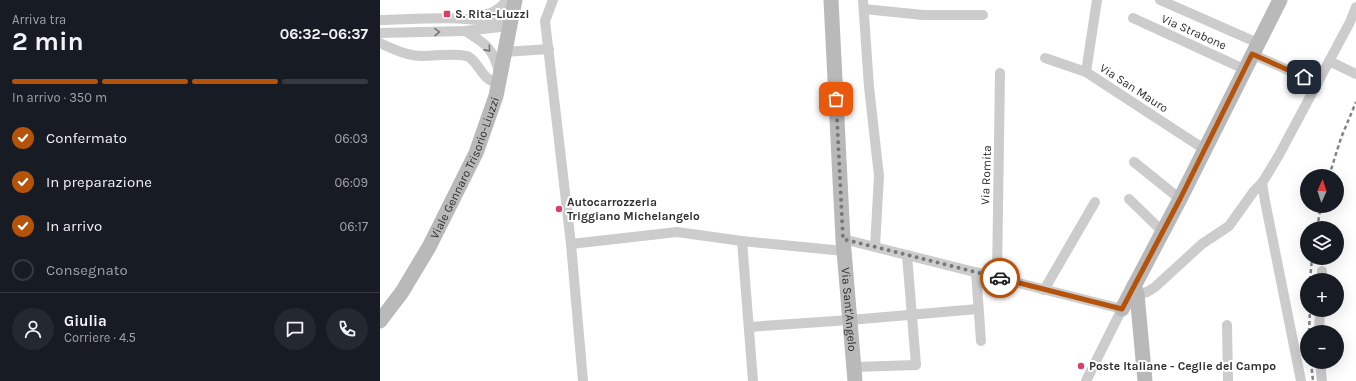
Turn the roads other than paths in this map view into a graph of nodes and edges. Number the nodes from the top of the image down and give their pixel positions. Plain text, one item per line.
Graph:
1 (507, 0) edge
2 (515, 0) edge
3 (553, 0) edge
4 (831, 0) edge
5 (1096, 0) edge
6 (1160, 0) edge
7 (1280, 0) edge
8 (864, 4) edge
9 (1356, 7) edge
10 (983, 15) dead end
11 (1133, 18) dead end
12 (420, 19) junction
13 (464, 19) junction
14 (380, 20) edge
15 (510, 26) junction
16 (465, 31) junction
17 (420, 32) junction
18 (380, 33) edge
19 (380, 43) edge
20 (549, 49) junction
21 (1255, 49) junction
22 (505, 52) junction
23 (1045, 58) dead end
24 (1329, 61) junction
25 (1244, 69) junction
26 (1086, 72) junction
27 (1000, 73) dead end
28 (1356, 74) edge
29 (499, 79) junction
30 (1317, 82) junction
31 (1204, 149) junction
32 (1134, 162) dead end
33 (1262, 183) junction
34 (1129, 199) dead end
35 (1180, 199) junction
36 (1095, 202) dead end
37 (1163, 232) junction
38 (742, 241) junction
39 (572, 244) junction
40 (843, 245) junction
41 (875, 247) junction
42 (906, 255) junction
43 (976, 272) junction
44 (997, 278) junction
45 (1044, 290) junction
46 (1136, 290) junction
47 (978, 309) junction
48 (1122, 309) junction
49 (911, 315) junction
50 (380, 320) edge
51 (850, 320) junction
52 (1227, 325) dead end
53 (749, 327) junction
54 (981, 341) dead end
55 (1321, 369) edge
56 (855, 374) edge
57 (582, 381) edge
58 (752, 381) edge
59 (1086, 381) edge
60 (1145, 381) edge
61 (1228, 381) edge
62 (1300, 381) edge
63 (1322, 381) edge

1 - 13 street
2 - 15 street, Viale Gennaro Trisorio-Liuzzi
3 - 20 street
4 - 40 street, Via Sant'Angelo
5 - 26 street
6 - 21 street
7 - 21 street
8 - 10 street
8 - 41 street
9 - 24 street
11 - 25 street, Via Strabone
12 - 13 street
12 - 14 street
12 - 17 street
13 - 15 street
15 - 16 street
15 - 22 street, Viale Gennaro Trisorio-Liuzzi
17 -> 16 street
16 -> 29 street
17 - 18 street
19 - 29 street
20 - 22 street
20 - 39 street
21 - 25 street
21 - 30 street
22 - 29 street, Viale Gennaro Trisorio-Liuzzi
23 - 26 street, Via San Mauro
24 - 28 street
24 - 30 street
25 - 31 street
26 - 31 street, Via San Mauro
27 - 44 street, Via Romita
29 - 50 street, Viale Gennaro Trisorio-Liuzzi
30 - 33 street
31 - 35 street
32 - 35 street
33 - 46 street
33 - 62 street
34 - 37 street
35 - 37 street
36 - 45 street
37 - 46 street
38 - 39 street
38 - 40 street
38 - 53 street
39 - 57 street
40 - 41 street
40 - 51 street, Via Sant'Angelo
41 - 42 street
42 - 43 street
42 - 49 street
43 - 44 street
43 - 47 street
44 - 45 street
45 - 48 street
46 - 48 street
46 - 60 street
47 - 49 street
47 - 54 street
48 - 59 street
49 - 51 street
49 - 56 street
51 - 53 street
51 - 56 street, Via Sant'Angelo
52 - 61 street
53 - 58 street
55 - 63 street

